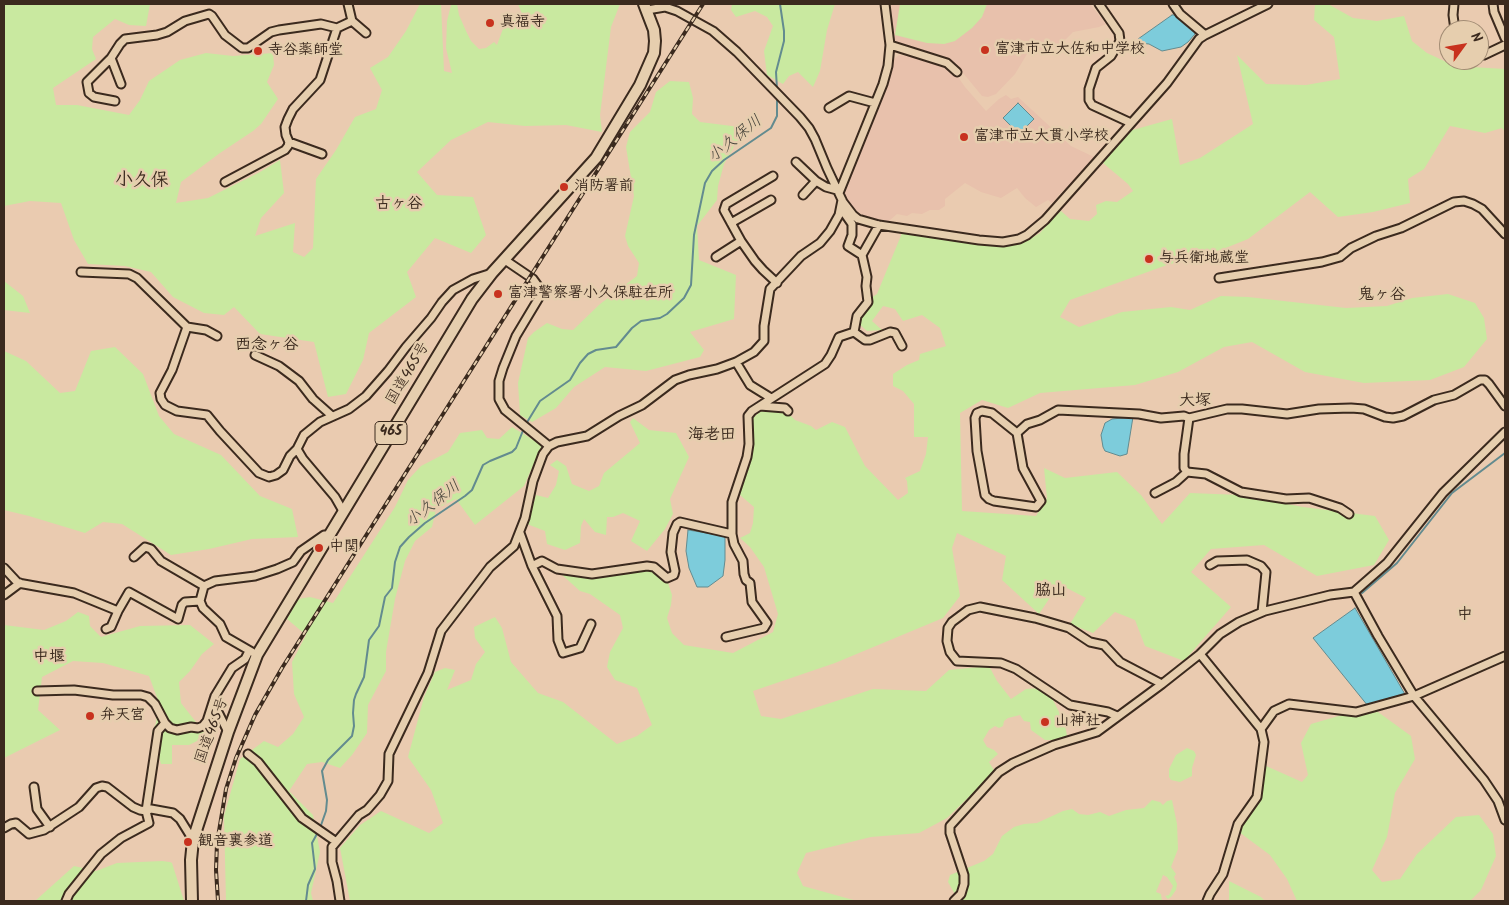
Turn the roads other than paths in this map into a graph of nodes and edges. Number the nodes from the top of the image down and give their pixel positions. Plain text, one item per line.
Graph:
1 (348, 4) edge
2 (885, 4) edge
3 (1099, 4) edge
4 (1173, 4) edge
5 (1268, 4) edge
6 (1454, 4) edge
7 (1493, 4) edge
8 (645, 7) edge
9 (1454, 20) edge
10 (352, 21) junction
11 (337, 28) junction
12 (366, 34) dead end
13 (1205, 35) junction
14 (1505, 38) edge
15 (890, 45) junction
16 (1505, 45) edge
17 (1489, 53) edge
18 (111, 58) junction
19 (957, 72) dead end
20 (121, 84) dead end
21 (115, 101) dead end
22 (875, 103) junction
23 (829, 108) dead end
24 (1131, 123) junction
25 (289, 142) junction
26 (322, 154) dead end
27 (796, 162) dead end
28 (773, 176) dead end
29 (816, 181) junction
30 (225, 182) dead end
31 (803, 195) dead end
32 (840, 196) junction
33 (771, 200) dead end
34 (731, 223) junction
35 (879, 226) junction
36 (1505, 234) edge
37 (741, 241) junction
38 (862, 255) junction
39 (716, 258) dead end
40 (505, 260) junction
41 (82, 272) dead end
42 (492, 273) junction
43 (1219, 278) dead end
44 (777, 283) junction
45 (188, 327) junction
46 (854, 332) junction
47 (217, 336) dead end
48 (902, 346) dead end
49 (255, 355) dead end
50 (736, 362) junction
51 (771, 398) junction
52 (760, 406) junction
53 (1505, 406) edge
54 (788, 411) dead end
55 (332, 416) junction
56 (1189, 418) junction
57 (1505, 432) edge
58 (1017, 433) junction
59 (549, 446) junction
60 (297, 450) junction
61 (1187, 472) junction
62 (1155, 493) dead end
63 (343, 511) junction
64 (1349, 514) dead end
65 (520, 533) junction
66 (732, 534) junction
67 (330, 535) junction
68 (134, 557) dead end
69 (1210, 565) dead end
70 (532, 566) junction
71 (4, 568) edge
72 (20, 584) junction
73 (204, 586) junction
74 (1354, 592) junction
75 (4, 595) edge
76 (200, 601) junction
77 (118, 612) junction
78 (1262, 612) junction
79 (591, 624) dead end
80 (106, 629) dead end
81 (726, 637) dead end
82 (253, 653) junction
83 (1200, 654) junction
84 (1505, 656) edge
85 (1162, 684) junction
86 (37, 692) dead end
87 (1414, 696) junction
88 (213, 707) junction
89 (1117, 716) junction
90 (165, 724) junction
91 (1261, 729) junction
92 (228, 732) junction
93 (248, 754) dead end
94 (34, 787) dead end
95 (146, 811) junction
96 (1505, 820) edge
97 (50, 827) junction
98 (4, 828) edge
99 (193, 840) junction
100 (335, 841) junction
101 (66, 901) edge
102 (192, 901) edge
103 (340, 901) edge
104 (954, 901) edge
105 (1207, 901) edge

1 - 10 street
2 - 15 street
3 - 24 street
4 - 13 street
5 - 13 street
6 - 9 street
7 - 14 street
8 - 32 street
8 - 40 highway, 国道465号 / 465
10 - 11 street
10 - 12 street
11 - 18 street
11 - 25 street
13 - 24 street
15 - 19 street
15 - 22 street
16 - 17 street
18 - 20 street
18 - 21 street
22 - 23 street
22 - 32 street
24 - 35 street
25 - 26 street
25 - 30 street
27 - 29 street
28 - 34 street
29 - 31 street
29 - 32 street
32 - 35 street
32 - 38 street
32 - 44 street
33 - 34 street
34 - 37 street
35 - 38 street
36 - 43 street
37 - 39 street
37 - 44 street
38 - 46 street
40 - 42 highway, 国道465号 / 465
40 - 59 street
41 - 45 street
42 - 55 street
42 - 63 highway, 国道465号 / 465
44 - 50 street
45 - 47 street
45 - 60 street
46 - 48 street
46 - 51 street
49 - 55 street
50 - 51 street
50 - 59 street
51 - 52 street
52 - 54 street
52 - 66 street
53 - 56 street
55 - 60 street
56 - 58 street
56 - 61 street
57 - 74 street
58 - 58 street
59 - 65 street
60 - 63 street
61 - 62 street
61 - 64 street
63 - 67 highway, 国道465号 / 465
65 - 70 street
65 - 100 street
66 - 70 street
66 - 81 street
67 - 73 street
67 - 82 highway, 国道465号 / 465
68 - 73 street
69 - 78 street
70 - 79 street
71 - 72 street
72 - 75 street
72 - 77 street
73 - 76 street
74 - 78 street
74 - 87 street
76 - 77 street
76 - 82 street
77 - 80 street
78 - 83 street
82 - 88 street
82 - 92 highway, 国道465号 / 465
83 - 85 street
83 - 91 street
84 - 87 street
85 - 89 street
85 - 89 street
86 - 90 street
87 - 91 street
87 - 96 street
88 - 90 street
88 - 92 street
89 - 104 street
90 - 95 street
91 - 105 street
92 - 99 highway, 国道465号 / 465
93 - 100 street
94 - 97 street
95 - 97 street
95 - 99 street
95 - 101 street
97 - 98 street
99 - 102 highway, 国道465号 / 465
100 - 103 street

